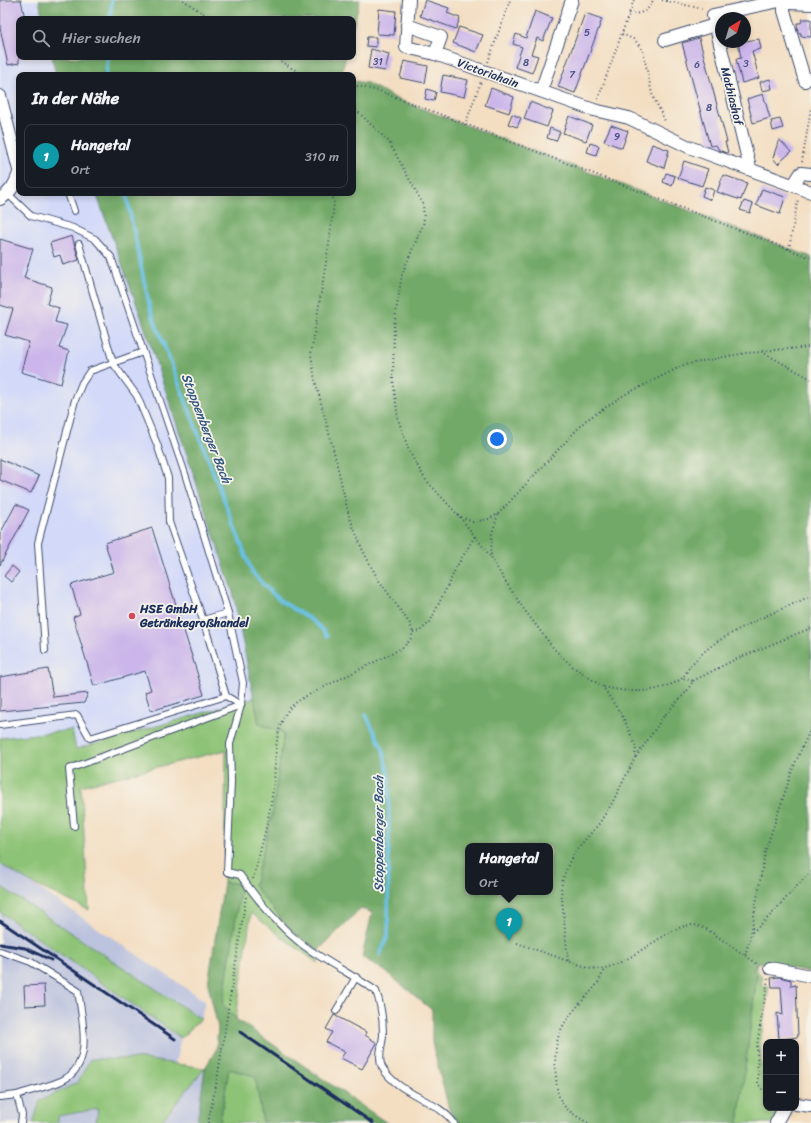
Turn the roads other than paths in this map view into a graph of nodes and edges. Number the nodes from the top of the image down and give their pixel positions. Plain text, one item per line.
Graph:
1 (409, 0) edge
2 (572, 0) edge
3 (784, 0) edge
4 (811, 4) edge
5 (714, 20) junction
6 (407, 25) junction
7 (665, 40) dead end
8 (435, 54) junction
9 (806, 63) edge
10 (805, 80) dead end
11 (541, 91) junction
12 (0, 96) edge
13 (16, 160) edge
14 (750, 168) junction
15 (806, 174) edge
16 (16, 184) edge
17 (802, 188) edge
18 (69, 196) edge
19 (4, 197) edge
20 (74, 211) dead end
21 (79, 244) dead end
22 (143, 352) junction
23 (113, 363) junction
24 (228, 613) junction
25 (203, 620) junction
26 (45, 650) dead end
27 (226, 696) junction
28 (241, 705) junction
29 (0, 725) edge
30 (74, 826) dead end
31 (0, 951) edge
32 (770, 968) road end
33 (811, 976) edge
34 (356, 977) junction
35 (336, 1011) dead end
36 (17, 1095) junction
37 (0, 1097) edge
38 (799, 1104) edge
39 (811, 1106) edge
40 (782, 1111) edge
41 (21, 1123) edge
42 (454, 1123) edge
43 (776, 1123) edge

1 - 6 street, Victoriahain
2 - 11 street
3 - 4 street
3 - 5 street
3 - 9 street
5 - 7 street
5 - 14 street, Mathiashof
6 - 8 street, Victoriahain
6 - 8 street
8 - 11 street, Victoriahain
9 - 10 street
11 - 14 street, Victoriahain
12 - 13 street
14 - 17 street
15 - 17 street
16 - 19 street
18 - 20 lane
19 - 22 lane
21 - 23 lane
22 - 23 lane
22 - 24 lane
23 - 25 lane
23 - 26 lane
24 - 25 lane
24 - 28 lane
25 - 27 lane
27 - 28 lane
27 - 29 lane
28 - 30 lane
28 - 34 lane
31 - 36 lane
32 - 33 street
34 - 35 lane
34 - 42 lane
36 - 37 lane
36 - 41 lane
38 - 39 street
40 - 43 street

